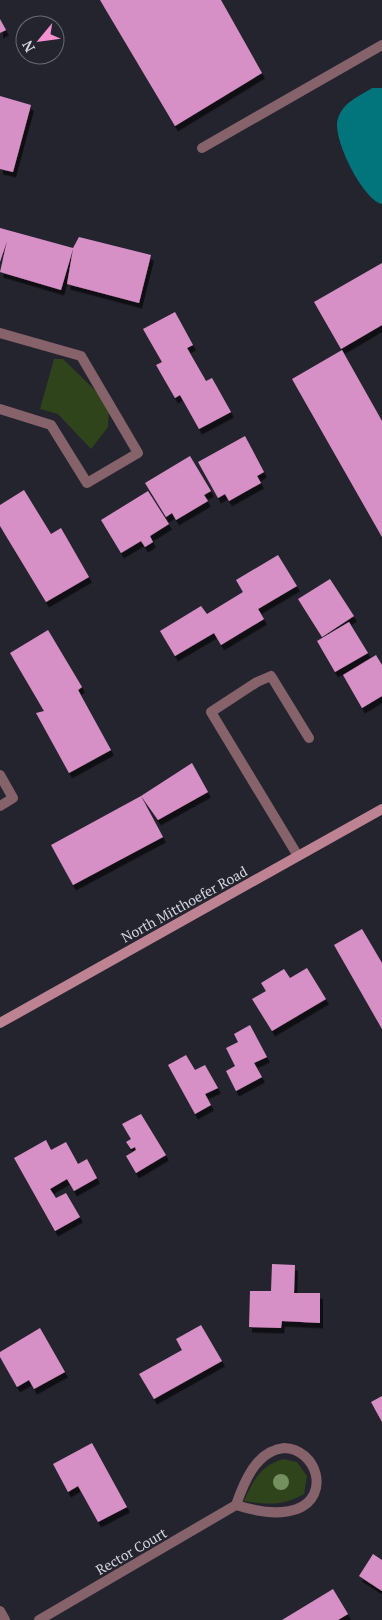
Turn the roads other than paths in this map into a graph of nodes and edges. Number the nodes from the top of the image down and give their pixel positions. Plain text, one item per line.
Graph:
1 (382, 45) edge
2 (202, 148) dead end
3 (0, 333) edge
4 (0, 409) edge
5 (309, 738) dead end
6 (0, 776) edge
7 (0, 806) edge
8 (382, 809) edge
9 (298, 856) junction
10 (0, 1023) edge
11 (236, 1505) junction
12 (0, 1612) edge
13 (5, 1620) edge
14 (39, 1620) edge

1 - 2 street
3 - 4 street
5 - 9 street
6 - 7 street
8 - 9 main road, North Mitthoefer Road
9 - 10 main road, North Mitthoefer Road
11 - 11 street
11 - 14 street, Rector Court
12 - 13 street

